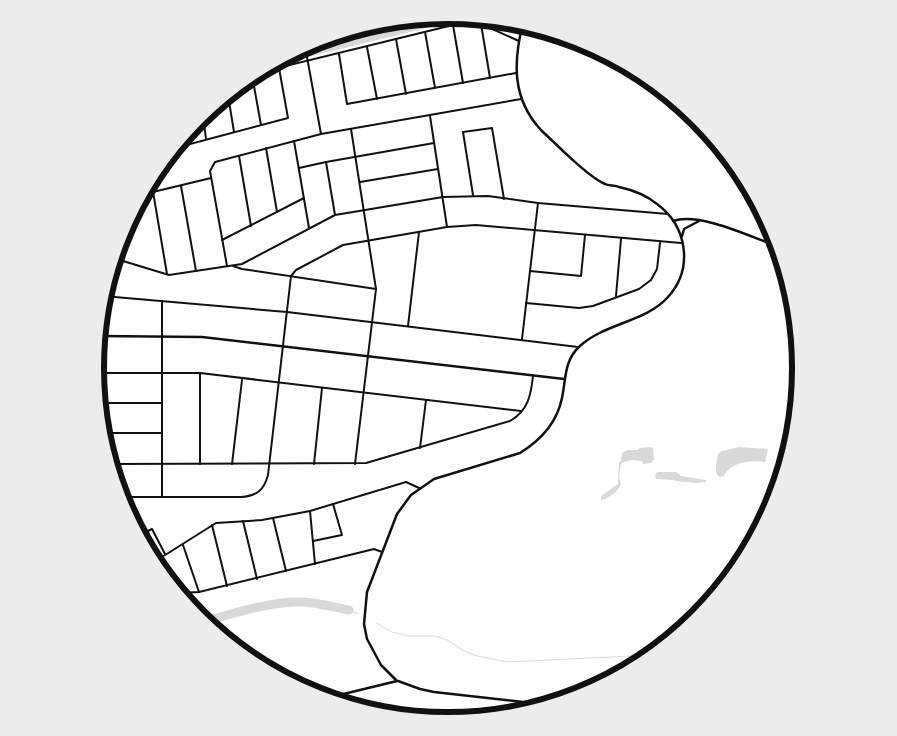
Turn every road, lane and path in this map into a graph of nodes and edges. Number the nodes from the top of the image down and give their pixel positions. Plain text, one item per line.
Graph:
1 (473, 24) edge
2 (453, 25) junction
3 (481, 25) edge
4 (485, 26) edge
5 (521, 31) edge
6 (425, 32) junction
7 (396, 39) junction
8 (519, 41) junction
9 (367, 47) junction
10 (307, 54) edge
11 (339, 54) junction
12 (309, 61) junction
13 (279, 68) edge
14 (280, 68) edge
15 (516, 73) junction
16 (490, 78) junction
17 (463, 83) junction
18 (254, 84) edge
19 (434, 88) junction
20 (406, 94) junction
21 (377, 99) junction
22 (521, 99) junction
23 (229, 103) edge
24 (430, 115) junction
25 (261, 125) junction
26 (204, 126) edge
27 (351, 129) junction
28 (234, 132) junction
29 (321, 134) junction
30 (206, 139) junction
31 (294, 140) junction
32 (434, 143) junction
33 (187, 145) edge
34 (266, 148) junction
35 (239, 156) junction
36 (356, 156) junction
37 (326, 162) junction
38 (299, 168) junction
39 (438, 169) junction
40 (211, 178) junction
41 (360, 182) junction
42 (181, 186) junction
43 (153, 192) joint
44 (473, 195) junction
45 (443, 197) junction
46 (304, 198) junction
47 (504, 199) junction
48 (538, 203) junction
49 (364, 211) junction
50 (277, 212) junction
51 (668, 214) junction
52 (335, 215) junction
53 (700, 220) junction
54 (673, 221) junction
55 (251, 226) junction
56 (447, 227) junction
57 (309, 228) junction
58 (535, 230) junction
59 (419, 232) junction
60 (585, 235) junction
61 (682, 238) junction
62 (621, 239) junction
63 (222, 240) junction
64 (368, 241) junction
65 (661, 242) junction
66 (769, 243) edge
67 (684, 244) junction
68 (122, 261) edge
69 (231, 265) junction
70 (226, 266) junction
71 (196, 270) junction
72 (530, 271) junction
73 (167, 274) junction
74 (291, 276) junction
75 (376, 289) junction
76 (616, 296) junction
77 (112, 297) edge
78 (162, 301) junction
79 (526, 303) junction
80 (287, 312) junction
81 (372, 322) junction
82 (408, 326) junction
83 (106, 336) edge
84 (163, 336) junction
85 (522, 339) junction
86 (283, 346) junction
87 (578, 347) junction
88 (368, 356) junction
89 (104, 372) edge
90 (162, 372) junction
91 (200, 374) junction
92 (533, 376) junction
93 (243, 378) junction
94 (564, 379) junction
95 (279, 382) junction
96 (322, 388) junction
97 (363, 393) junction
98 (426, 400) junction
99 (106, 403) edge
100 (162, 403) junction
101 (522, 412) junction
102 (111, 433) edge
103 (162, 433) junction
104 (420, 448) junction
105 (118, 464) edge
106 (162, 464) junction
107 (200, 464) junction
108 (232, 464) junction
109 (269, 464) junction
110 (314, 464) junction
111 (355, 464) junction
112 (419, 488) junction
113 (162, 496) junction
114 (129, 497) edge
115 (333, 504) junction
116 (310, 511) junction
117 (272, 518) junction
118 (243, 521) junction
119 (212, 525) junction
120 (146, 532) edge
121 (313, 541) junction
122 (183, 545) junction
123 (382, 552) junction
124 (166, 554) junction
125 (161, 557) edge
126 (315, 564) junction
127 (286, 571) junction
128 (257, 579) junction
129 (227, 586) junction
130 (187, 592) edge
131 (199, 592) junction
132 (398, 681) junction
133 (340, 695) edge
134 (530, 703) edge

1 - 2 street
2 - 6 street
2 - 17 street
3 - 16 street
4 - 8 street
5 - 8 street
6 - 7 street
6 - 19 street
7 - 9 street
7 - 20 street
8 - 15 street
9 - 11 street
9 - 21 street
10 - 12 street
11 - 12 street
11 - 21 street
12 - 14 street
12 - 29 street
13 - 25 street
15 - 16 street
15 - 22 street
16 - 17 street
17 - 19 street
18 - 25 street
19 - 20 street
20 - 21 street
22 - 24 street
22 - 51 street
23 - 28 street
24 - 27 street
24 - 32 street
25 - 28 street
26 - 30 street
27 - 29 street
27 - 36 street
28 - 30 street
29 - 31 street
30 - 33 street
31 - 34 street
31 - 38 street
32 - 36 street
32 - 39 street
34 - 35 street
34 - 50 street
35 - 40 street
35 - 55 street
36 - 37 street
36 - 41 street
37 - 38 street
37 - 52 street
38 - 46 street
39 - 41 street
39 - 45 street
40 - 42 street
40 - 63 street
41 - 49 street
42 - 43 street
42 - 71 street
43 - 73 street
44 - 45 street
44 - 47 street
44 - 47 street
45 - 49 street
45 - 56 street
46 - 50 street
46 - 57 street
47 - 48 street
48 - 51 street
48 - 58 street
49 - 52 street
49 - 64 street
50 - 55 street
51 - 54 street
52 - 57 street
53 - 54 street
53 - 61 street
53 - 66 street
54 - 61 street
55 - 63 street
56 - 58 street
56 - 59 street
57 - 69 street
58 - 60 street
58 - 72 street
59 - 64 street
59 - 82 street
60 - 62 street
60 - 72 street
61 - 67 street
62 - 65 street
62 - 76 street
63 - 70 street
64 - 74 street
64 - 75 street
65 - 67 street
65 - 76 street
67 - 87 street
68 - 73 street
69 - 70 street
69 - 74 street
70 - 71 street
71 - 73 street
72 - 79 street
74 - 75 street
74 - 80 street
75 - 81 street
76 - 79 street
77 - 78 street
78 - 80 street
78 - 84 street
79 - 85 street
80 - 81 street
80 - 86 street
81 - 82 street
81 - 88 street
82 - 85 street
83 - 84 street
84 - 86 street
84 - 90 street
85 - 87 street
86 - 88 street
86 - 95 street
87 - 94 street
88 - 92 street
88 - 97 street
89 - 90 street
90 - 91 street
90 - 100 street
91 - 93 street
91 - 107 street
92 - 94 street
92 - 101 street
93 - 95 street
93 - 108 street
94 - 112 street
95 - 96 street
95 - 109 street
96 - 97 street
96 - 110 street
97 - 98 street
97 - 111 street
98 - 101 street
98 - 104 street
99 - 100 street
100 - 103 street
101 - 104 street
102 - 103 street
103 - 106 street
104 - 111 street
105 - 106 street
106 - 107 street
106 - 113 street
107 - 108 street
108 - 109 street
109 - 110 street
109 - 113 street
110 - 111 street
112 - 115 street
112 - 123 street
113 - 114 street
115 - 116 street
115 - 121 street
116 - 117 street
116 - 121 street
117 - 118 street
117 - 127 street
118 - 119 street
118 - 128 street
119 - 122 street
119 - 129 street
120 - 124 street
121 - 126 street
122 - 124 street
122 - 131 street
123 - 126 street
123 - 132 street
124 - 125 street
126 - 127 street
127 - 128 street
128 - 129 street
129 - 131 street
130 - 131 street
132 - 133 street
132 - 134 street

